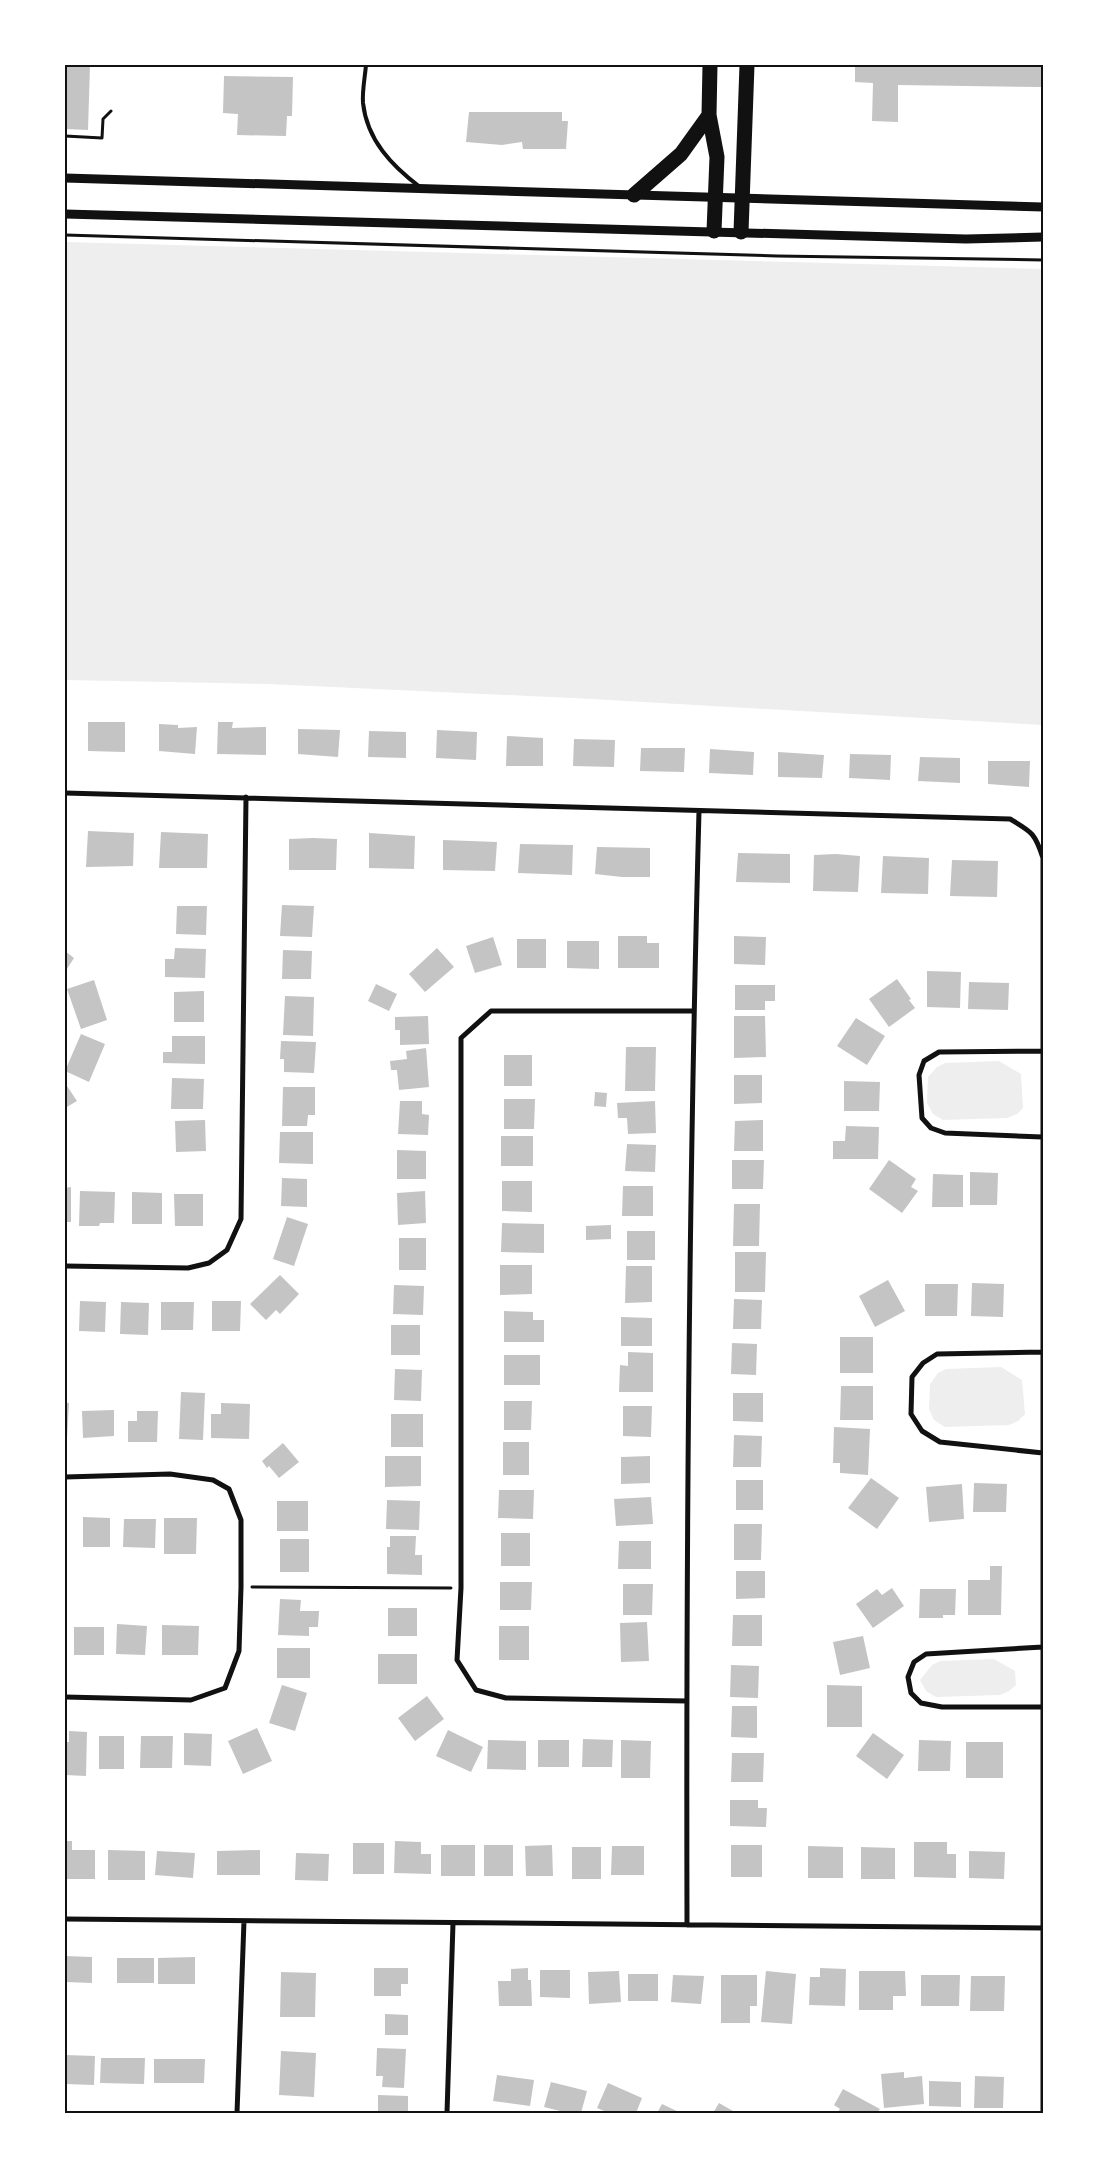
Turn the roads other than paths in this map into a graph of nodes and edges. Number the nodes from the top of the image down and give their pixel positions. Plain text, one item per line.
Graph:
1 (366, 65) edge
2 (710, 65) edge
3 (747, 65) edge
4 (709, 115) junction
5 (65, 178) edge
6 (423, 189) junction
7 (634, 195) junction
8 (742, 197) junction
9 (716, 198) junction
10 (1043, 207) edge
11 (65, 214) edge
12 (714, 231) junction
13 (741, 232) junction
14 (1043, 237) edge
15 (65, 793) edge
16 (246, 797) junction
17 (699, 811) junction
18 (693, 1011) junction
19 (1043, 1052) edge
20 (1042, 1137) edge
21 (65, 1266) edge
22 (1043, 1352) edge
23 (1043, 1453) edge
24 (65, 1477) edge
25 (1043, 1647) edge
26 (65, 1696) edge
27 (687, 1701) junction
28 (1043, 1707) edge
29 (65, 1919) edge
30 (244, 1921) junction
31 (453, 1923) junction
32 (687, 1924) junction
33 (1043, 1928) edge
34 (237, 2113) edge
35 (447, 2113) edge
36 (1043, 2113) edge

1 - 6 lane
2 - 4 highway
3 - 8 highway
4 - 7 highway
4 - 9 highway
5 - 6 street
6 - 7 street
7 - 9 street
8 - 9 street
8 - 10 street
8 - 13 highway
9 - 12 highway
11 - 12 street
12 - 13 street
13 - 14 street
15 - 16 street
16 - 17 street
16 - 21 street
17 - 18 street
17 - 19 street
18 - 27 street
18 - 27 street
19 - 20 street
19 - 20 street
20 - 22 street
22 - 23 street
22 - 23 street
23 - 25 street
24 - 26 street
25 - 28 street
25 - 28 street
27 - 32 street
28 - 33 street
29 - 30 street
30 - 31 street
30 - 34 street
31 - 32 street
31 - 35 street
32 - 33 street
33 - 36 street

